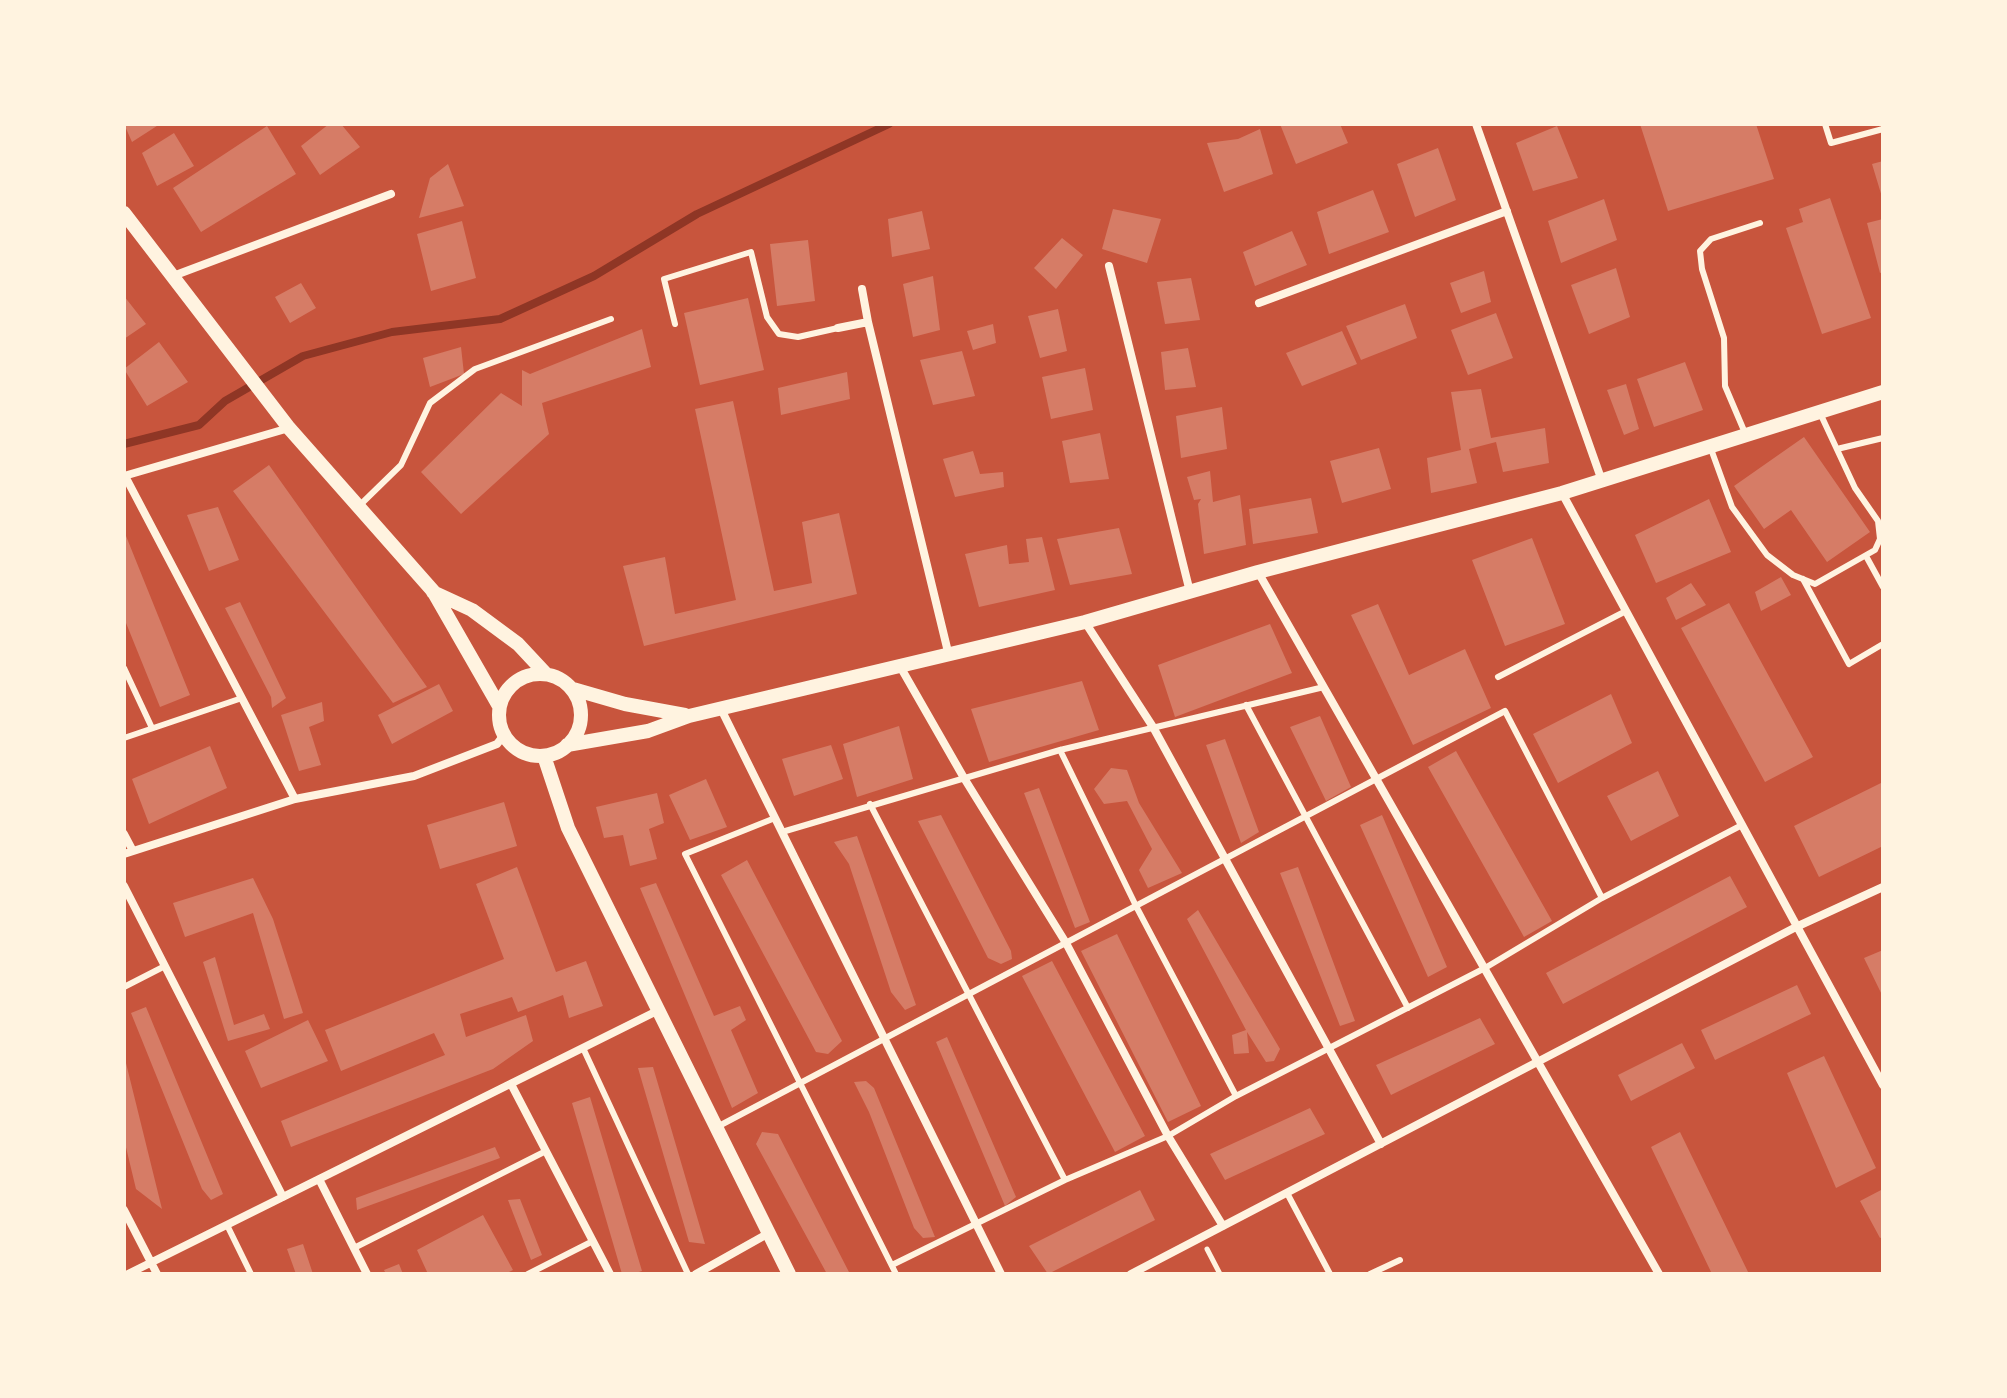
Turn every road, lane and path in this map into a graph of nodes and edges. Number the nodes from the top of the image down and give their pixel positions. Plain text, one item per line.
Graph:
1 (1476, 124) edge
2 (1825, 124) edge
3 (1883, 129) edge
4 (391, 194) dead end
5 (1507, 211) junction
6 (124, 213) edge
7 (1760, 223) dead end
8 (1109, 266) dead end
9 (173, 276) junction
10 (862, 289) dead end
11 (1259, 303) dead end
12 (611, 319) dead end
13 (868, 322) junction
14 (675, 324) dead end
15 (838, 328) joint
16 (1883, 392) edge
17 (1820, 413) junction
18 (289, 428) junction
19 (1746, 436) junction
20 (1883, 438) edge
21 (1711, 447) junction
22 (1837, 449) junction
23 (125, 476) edge
24 (1603, 481) junction
25 (1562, 493) junction
26 (358, 507) junction
27 (1866, 556) junction
28 (1258, 572) junction
29 (1803, 579) junction
30 (1883, 587) edge
31 (433, 591) junction
32 (1190, 592) junction
33 (1626, 611) junction
34 (1085, 622) junction
35 (1883, 644) edge
36 (949, 657) junction
37 (124, 668) edge
38 (901, 668) junction
39 (546, 674) junction
40 (1498, 677) dead end
41 (1324, 687) junction
42 (573, 689) junction
43 (242, 698) junction
44 (1246, 705) junction
45 (499, 706) junction
46 (722, 711) junction
47 (689, 716) junction
48 (1153, 727) junction
49 (152, 728) junction
50 (504, 735) junction
51 (124, 738) edge
52 (567, 745) junction
53 (1060, 750) junction
54 (544, 756) junction
55 (964, 778) junction
56 (1378, 780) junction
57 (295, 799) junction
58 (870, 804) junction
59 (775, 818) junction
60 (1306, 818) junction
61 (1742, 825) junction
62 (782, 832) junction
63 (124, 834) edge
64 (128, 853) edge
65 (1226, 861) junction
66 (124, 886) edge
67 (1883, 887) edge
68 (1602, 898) junction
69 (1137, 908) junction
70 (1796, 927) junction
71 (1066, 943) junction
72 (165, 966) junction
73 (1485, 968) junction
74 (124, 987) edge
75 (969, 993) junction
76 (1408, 1008) junction
77 (659, 1010) junction
78 (883, 1037) junction
79 (583, 1048) junction
80 (1329, 1049) junction
81 (1538, 1062) junction
82 (802, 1080) junction
83 (511, 1084) junction
84 (1883, 1085) edge
85 (1236, 1096) junction
86 (717, 1127) junction
87 (1168, 1136) junction
88 (1381, 1144) junction
89 (546, 1151) junction
90 (319, 1179) junction
91 (1065, 1180) junction
92 (1287, 1193) junction
93 (283, 1197) junction
94 (124, 1210) edge
95 (976, 1223) junction
96 (227, 1225) junction
97 (1223, 1226) junction
98 (769, 1233) junction
99 (1201, 1238) junction
100 (593, 1241) junction
101 (354, 1248) junction
102 (1400, 1260) dead end
103 (152, 1262) junction
104 (892, 1265) junction
105 (128, 1274) edge
106 (157, 1274) edge
107 (251, 1274) edge
108 (367, 1274) edge
109 (528, 1274) edge
110 (610, 1274) edge
111 (688, 1274) edge
112 (696, 1274) edge
113 (789, 1274) edge
114 (896, 1274) edge
115 (1001, 1274) edge
116 (1131, 1274) edge
117 (1220, 1274) edge
118 (1330, 1274) edge
119 (1370, 1274) edge
120 (1659, 1274) edge

1 - 5 street
2 - 3 lane
4 - 9 street
5 - 11 street
5 - 24 street
6 - 9 street
7 - 19 lane
8 - 32 street
9 - 18 street
10 - 13 street
12 - 26 lane
13 - 15 street
13 - 36 street
14 - 15 lane
16 - 17 street
17 - 19 street
17 - 22 lane
18 - 23 street
18 - 26 street
19 - 21 street
20 - 22 lane
21 - 24 street
21 - 29 lane
22 - 27 lane
23 - 43 street
24 - 25 street
25 - 28 street
25 - 33 street
26 - 31 street
27 - 29 lane
27 - 30 lane
28 - 32 street
28 - 41 street
29 - 35 lane
31 - 39 street
31 - 45 street
32 - 34 street
33 - 40 lane
33 - 61 street
34 - 36 street
34 - 48 street
36 - 38 street
37 - 49 lane
38 - 46 street
38 - 55 street
39 - 42 street
39 - 45 street
41 - 44 lane
41 - 56 street
42 - 47 street
42 - 52 street
43 - 49 lane
43 - 57 street
44 - 48 lane
44 - 60 lane
45 - 50 street
46 - 47 street
46 - 59 street
47 - 52 street
48 - 53 lane
48 - 65 street
49 - 51 lane
50 - 54 street
50 - 57 street
52 - 54 street
53 - 55 lane
53 - 69 lane
54 - 77 street
55 - 58 lane
55 - 71 street
56 - 60 lane
56 - 68 lane
56 - 73 street
57 - 64 street
58 - 62 lane
58 - 75 lane
59 - 62 street
59 - 82 lane
60 - 65 lane
60 - 76 lane
61 - 68 lane
61 - 70 street
62 - 78 street
63 - 64 street
65 - 69 lane
65 - 80 street
66 - 72 street
67 - 70 street
68 - 73 lane
69 - 71 lane
69 - 85 lane
70 - 81 street
70 - 84 street
71 - 75 lane
71 - 87 street
72 - 74 lane
72 - 93 street
73 - 76 lane
73 - 81 street
75 - 78 lane
75 - 91 lane
76 - 80 lane
77 - 79 street
77 - 86 street
78 - 82 lane
78 - 95 street
79 - 83 street
79 - 111 lane
80 - 85 lane
80 - 88 street
81 - 88 street
81 - 120 street
82 - 86 lane
82 - 104 lane
83 - 89 street
83 - 90 street
85 - 87 lane
86 - 98 street
87 - 91 lane
87 - 97 street
88 - 92 street
89 - 100 street
89 - 101 lane
90 - 93 street
90 - 101 street
91 - 95 lane
92 - 97 street
92 - 118 lane
93 - 96 street
94 - 103 street
95 - 104 lane
95 - 115 street
96 - 103 street
96 - 107 lane
97 - 99 street
98 - 112 street
98 - 113 street
99 - 116 street
99 - 117 path
100 - 109 lane
100 - 110 street
101 - 108 street
102 - 119 lane
103 - 105 street
103 - 106 street
104 - 114 lane

